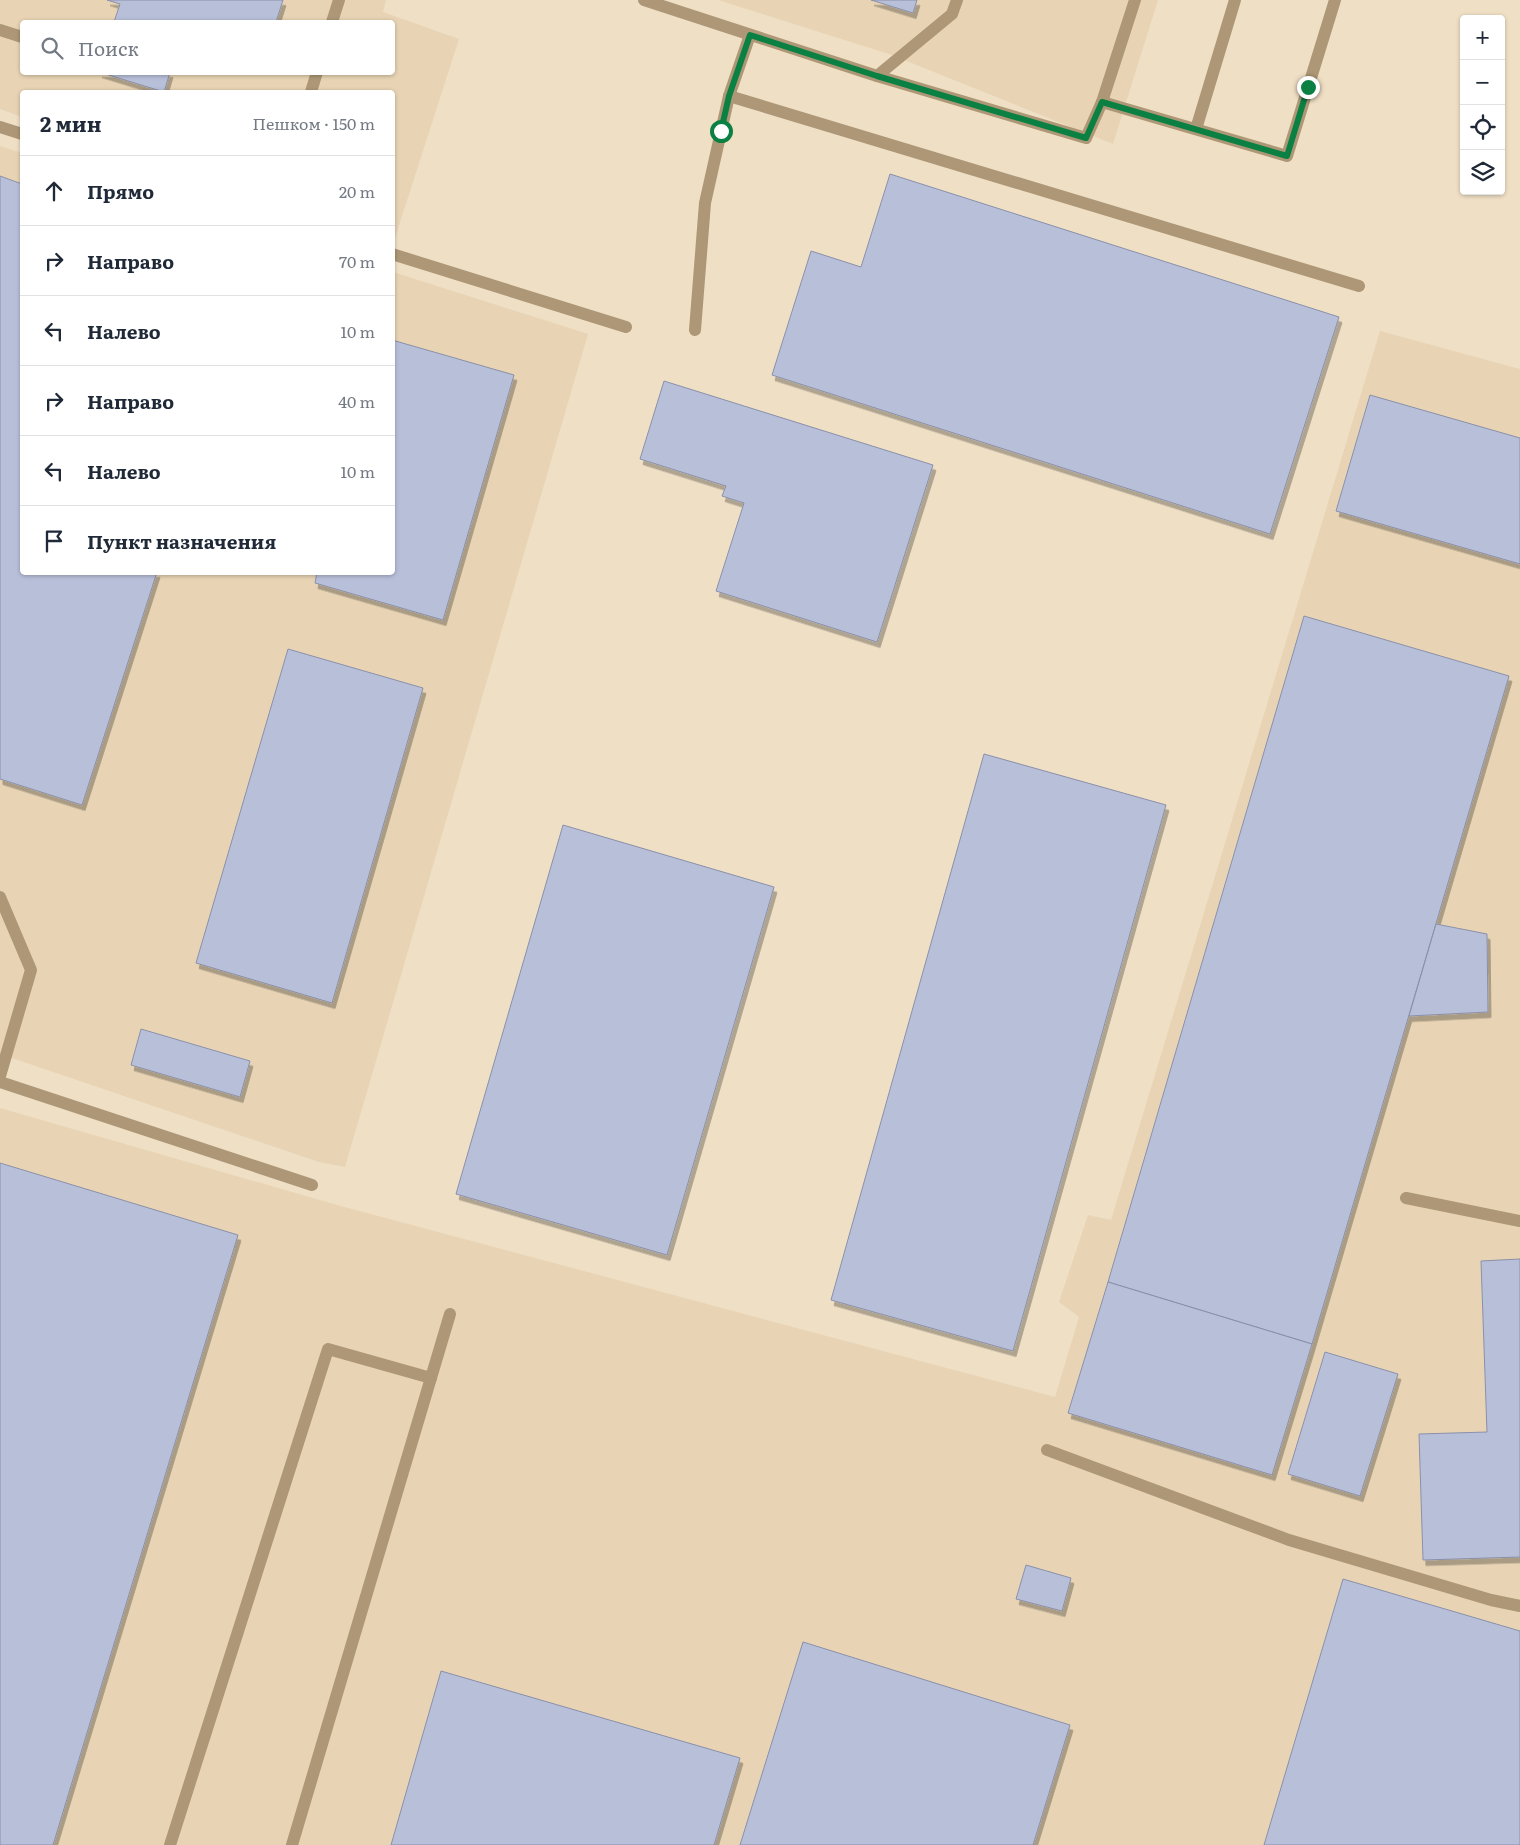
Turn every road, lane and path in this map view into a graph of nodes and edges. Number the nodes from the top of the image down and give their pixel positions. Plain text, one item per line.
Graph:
1 (339, 0) edge
2 (644, 0) edge
3 (957, 0) edge
4 (1135, 0) edge
5 (1235, 0) edge
6 (1335, 0) edge
7 (333, 20) edge
8 (0, 30) edge
9 (750, 35) junction
10 (20, 36) edge
11 (316, 75) edge
12 (877, 76) junction
13 (312, 90) edge
14 (729, 96) junction
15 (1102, 102) junction
16 (0, 126) edge
17 (1196, 129) junction
18 (20, 133) edge
19 (395, 255) edge
20 (1359, 286) dead end
21 (626, 327) dead end
22 (695, 330) dead end
23 (0, 898) edge
24 (0, 1076) edge
25 (0, 1082) edge
26 (312, 1185) dead end
27 (1406, 1198) dead end
28 (1520, 1221) edge
29 (450, 1314) dead end
30 (431, 1378) junction
31 (1047, 1450) dead end
32 (1520, 1606) edge
33 (170, 1845) edge
34 (292, 1845) edge

1 - 7 lane
2 - 9 lane
3 - 12 lane
4 - 15 lane
5 - 17 lane
6 - 17 lane
8 - 10 lane
9 - 12 lane
9 - 14 lane
11 - 13 lane
12 - 15 lane
14 - 20 lane
14 - 22 lane
15 - 17 lane
16 - 18 lane
19 - 21 lane
23 - 24 lane
25 - 26 lane
27 - 28 lane
29 - 30 lane
30 - 33 lane
30 - 34 lane
31 - 32 lane

